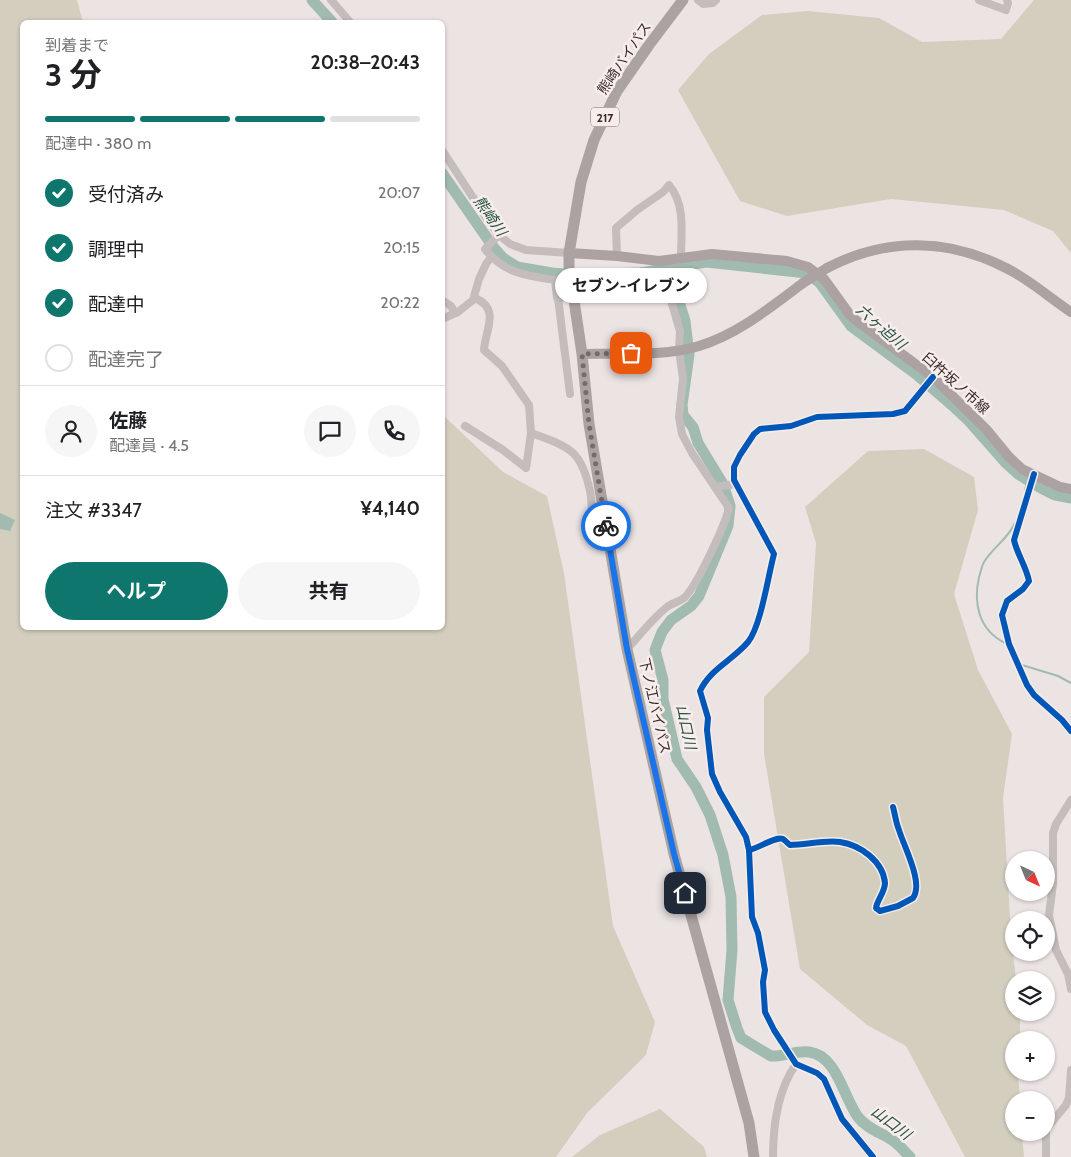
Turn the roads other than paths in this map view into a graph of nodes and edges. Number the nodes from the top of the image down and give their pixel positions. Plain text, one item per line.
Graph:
1 (331, 0) edge
2 (683, 0) edge
3 (716, 0) edge
4 (979, 0) edge
5 (1006, 0) edge
6 (701, 2) edge
7 (348, 20) edge
8 (445, 155) edge
9 (498, 236) junction
10 (569, 253) junction
11 (617, 256) junction
12 (491, 257) junction
13 (681, 258) junction
14 (580, 295) dead end
15 (475, 298) junction
16 (445, 302) edge
17 (1071, 312) edge
18 (455, 313) junction
19 (445, 318) edge
20 (577, 327) junction
21 (563, 329) junction
22 (681, 350) junction
23 (582, 354) junction
24 (583, 366) junction
25 (568, 368) junction
26 (931, 378) junction
27 (570, 394) dead end
28 (465, 426) dead end
29 (531, 433) junction
30 (1033, 476) junction
31 (734, 484) junction
32 (716, 487) junction
33 (1071, 489) edge
34 (604, 514) junction
35 (627, 649) junction
36 (1071, 731) edge
37 (1071, 800) edge
38 (893, 807) dead end
39 (748, 850) junction
40 (1071, 989) edge
41 (796, 1064) junction
42 (1071, 1070) edge
43 (1055, 1120) edge
44 (1046, 1141) edge
45 (754, 1157) edge
46 (773, 1157) edge
47 (873, 1157) edge
48 (1046, 1157) edge

1 - 7 street
2 - 10 highway, 熊崎バイパス / 217
3 - 6 street
4 - 5 street
8 - 9 street
9 - 10 street
9 - 12 street
10 - 11 main road, 臼杵坂ノ市線
10 - 20 highway, 下ノ江バイパス / 217
11 - 13 main road, 臼杵坂ノ市線
11 - 13 street
12 - 15 street
12 - 21 street
13 - 26 main road, 臼杵坂ノ市線
14 - 22 street
15 - 18 street
15 - 29 street
16 - 18 street
17 - 22 main road, bridge
18 - 19 street
20 - 21 street
20 - 23 highway, 下ノ江バイパス / 217
21 - 25 street
22 - 23 main road
22 - 32 street
23 - 24 highway, 下ノ江バイパス / 217
24 - 25 street
24 - 34 highway, 下ノ江バイパス / 217
25 - 27 street
26 - 30 main road, 臼杵坂ノ市線
26 - 31 street
28 - 29 street
29 - 34 street
30 - 33 main road, 臼杵坂ノ市線
30 - 36 street
31 - 32 street
31 - 39 street
32 - 35 street
34 - 35 highway, 下ノ江バイパス / 217
35 - 45 highway, 下ノ江バイパス / 217
37 - 40 street
38 - 39 street
39 - 41 street
41 - 46 street
41 - 47 street
42 - 43 street
44 - 48 street

